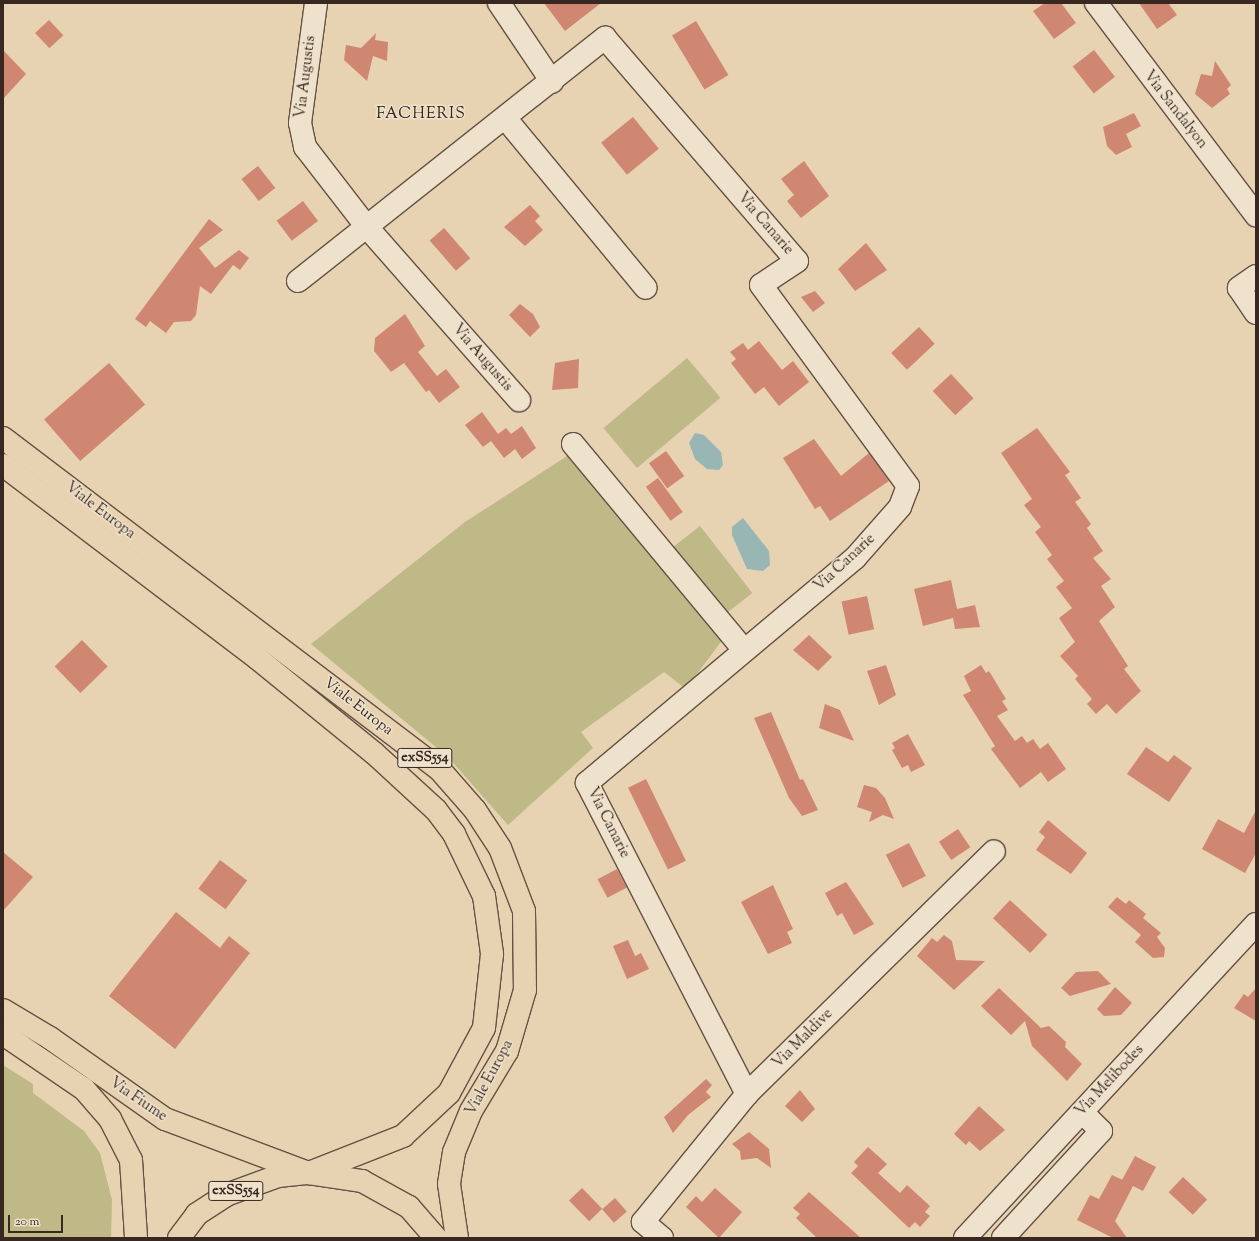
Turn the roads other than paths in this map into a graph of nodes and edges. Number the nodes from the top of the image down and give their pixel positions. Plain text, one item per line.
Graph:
1 (316, 3) edge
2 (499, 3) edge
3 (1096, 3) edge
4 (552, 82) junction
5 (506, 119) junction
6 (1256, 215) edge
7 (366, 226) junction
8 (1256, 276) edge
9 (298, 281) dead end
10 (646, 288) dead end
11 (1256, 313) edge
12 (519, 400) dead end
13 (3, 438) edge
14 (573, 444) dead end
15 (3, 465) edge
16 (744, 650) junction
17 (994, 851) dead end
18 (1256, 924) edge
19 (3, 1010) edge
20 (3, 1034) edge
21 (746, 1094) junction
22 (1082, 1112) junction
23 (309, 1173) junction
24 (136, 1238) edge
25 (179, 1238) edge
26 (436, 1238) edge
27 (457, 1238) edge
28 (662, 1238) edge
29 (965, 1238) edge
30 (1003, 1238) edge

1 - 7 street, Via Augustis
2 - 4 street
3 - 6 street, Via Sandalyon
4 - 5 street
4 - 16 street, Via Canarie
5 - 7 street
5 - 10 street
7 - 9 street
7 - 12 street, Via Augustis
8 - 11 street
13 - 27 main road, Viale Europa / exSS554
14 - 16 street
15 - 23 main road, Viale Europa / exSS554
16 - 21 street, Via Canarie
17 - 21 street, Via Maldive
18 - 22 street, Via Melibodes
19 - 23 main road, Via Fiume
20 - 24 main road, Via Fiume
21 - 28 street, Via Maldive
22 - 29 street, Via Melibodes
22 - 30 street
23 - 25 main road, exSS554
23 - 26 main road, exSS554

